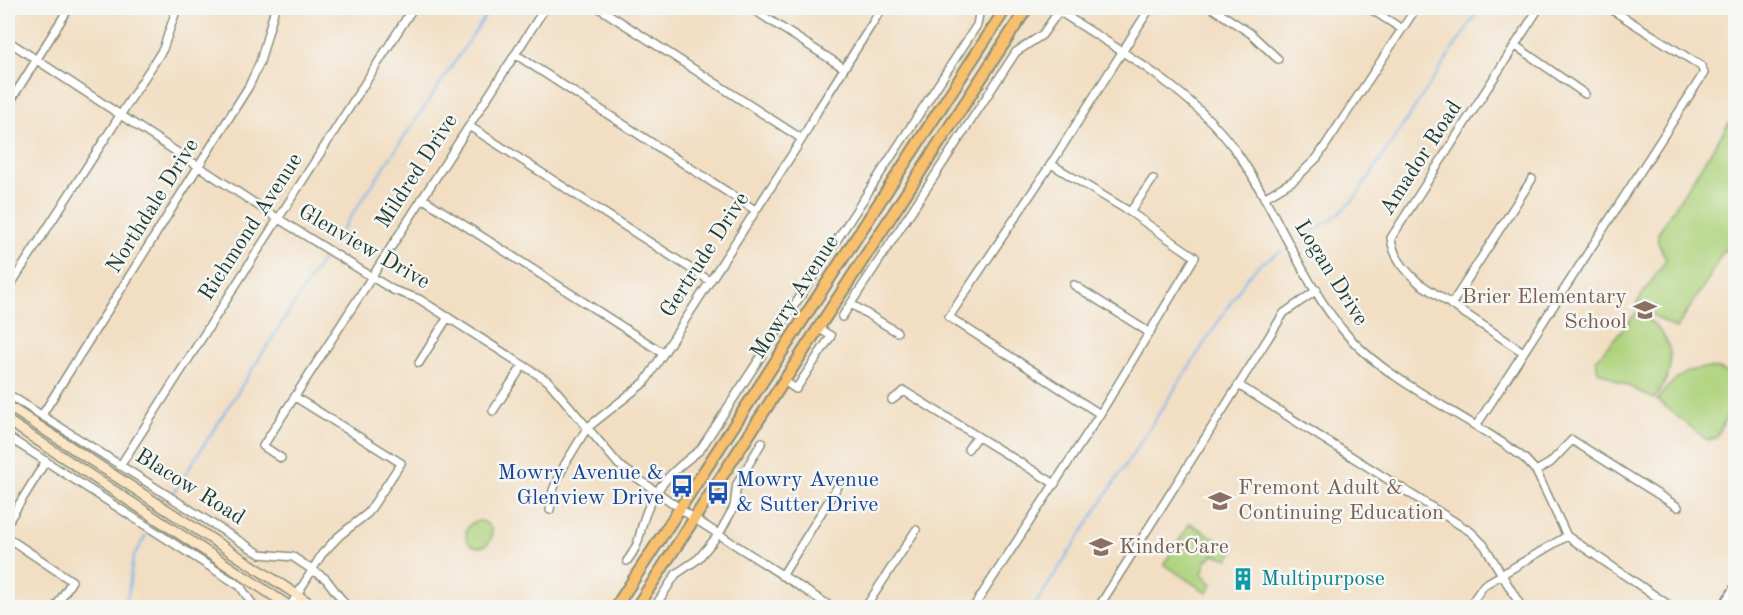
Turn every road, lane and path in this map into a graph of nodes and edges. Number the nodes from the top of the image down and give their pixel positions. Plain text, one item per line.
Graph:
1 (69, 8) edge
2 (177, 8) edge
3 (275, 8) edge
4 (413, 8) edge
5 (545, 8) edge
6 (599, 8) edge
7 (751, 8) edge
8 (882, 8) edge
9 (980, 8) edge
10 (1006, 8) edge
11 (1027, 8) edge
12 (1058, 8) edge
13 (1150, 8) edge
14 (1212, 8) edge
15 (1370, 8) edge
16 (1416, 8) edge
17 (1539, 8) edge
18 (1610, 8) edge
19 (1402, 29) junction
20 (8, 41) edge
21 (1516, 46) junction
22 (1121, 50) junction
23 (515, 54) junction
24 (1278, 59) dead end
25 (37, 60) junction
26 (844, 68) junction
27 (1585, 94) dead end
28 (8, 105) edge
29 (119, 113) junction
30 (469, 126) junction
31 (802, 139) junction
32 (1052, 164) junction
33 (200, 167) junction
34 (1153, 178) dead end
35 (1532, 179) dead end
36 (422, 198) junction
37 (1264, 198) junction
38 (755, 210) junction
39 (1130, 212) junction
40 (277, 218) junction
41 (371, 276) junction
42 (710, 281) junction
43 (1074, 285) dead end
44 (8, 289) edge
45 (1317, 290) junction
46 (851, 304) junction
47 (1451, 305) junction
48 (448, 317) junction
49 (842, 318) dead end
50 (897, 332) dead end
51 (1150, 333) junction
52 (1523, 352) junction
53 (663, 353) junction
54 (419, 363) dead end
55 (523, 365) junction
56 (1240, 386) junction
57 (8, 394) edge
58 (295, 397) junction
59 (892, 400) dead end
60 (8, 406) edge
61 (493, 411) dead end
62 (1100, 414) junction
63 (42, 415) junction
64 (8, 421) edge
65 (1476, 426) junction
66 (587, 428) junction
67 (977, 436) junction
68 (8, 437) edge
69 (762, 442) dead end
70 (968, 450) dead end
71 (281, 458) dead end
72 (46, 461) junction
73 (120, 466) junction
74 (1536, 471) junction
75 (841, 481) dead end
76 (1055, 484) junction
77 (657, 490) junction
78 (1678, 507) dead end
79 (680, 508) junction
80 (550, 510) dead end
81 (695, 519) junction
82 (8, 522) edge
83 (916, 530) dead end
84 (718, 534) junction
85 (1567, 536) junction
86 (8, 538) edge
87 (627, 561) dead end
88 (311, 569) junction
89 (1503, 575) junction
90 (782, 576) junction
91 (1736, 585) edge
92 (297, 595) junction
93 (290, 607) edge
94 (55, 608) edge
95 (255, 608) edge
96 (317, 608) edge
97 (348, 608) edge
98 (615, 608) edge
99 (636, 608) edge
100 (654, 608) edge
101 (833, 608) edge
102 (865, 608) edge
103 (973, 608) edge
104 (1098, 608) edge
105 (1468, 608) edge
106 (1522, 608) edge
107 (1673, 608) edge
108 (1721, 608) edge

1 - 25 street
2 - 29 street
3 - 33 street, Northdale Drive
4 - 40 street, Richmond Avenue
5 - 23 street, Mildred Drive
6 - 31 street
7 - 26 street
8 - 26 street, Gertrude Drive
9 - 77 street, Mowry Avenue
10 - 79 main road, Mowry Avenue
11 - 81 main road, Mowry Avenue
12 - 22 street, Logan Drive
12 - 46 street
13 - 22 street
14 - 24 street
15 - 19 street
16 - 19 street
17 - 21 street, Amador Road
18 - 52 street
19 - 37 street
20 - 25 street, Glenview Drive
21 - 27 street
21 - 47 street, Amador Road
22 - 32 street
22 - 37 street, Logan Drive
23 - 30 street, Mildred Drive
23 - 38 street
25 - 28 street
25 - 29 street, Glenview Drive
26 - 31 street, Gertrude Drive
29 - 33 street, Glenview Drive
29 - 44 street
30 - 36 street, Mildred Drive
30 - 42 street
31 - 38 street, Gertrude Drive
32 - 39 street
32 - 62 street
33 - 40 street, Glenview Drive
33 - 63 street, Northdale Drive
34 - 39 street
35 - 47 street
36 - 41 street, Mildred Drive
36 - 53 street
37 - 45 street, Logan Drive
38 - 42 street, Gertrude Drive
39 - 51 street
40 - 41 street, Glenview Drive
40 - 73 street, Richmond Avenue
41 - 48 street, Glenview Drive
41 - 58 street, Mildred Drive
42 - 53 street, Gertrude Drive
43 - 51 street
45 - 56 street
45 - 65 street, Logan Drive
46 - 49 street
46 - 50 street
47 - 52 street, Amador Road
48 - 54 street
48 - 55 street, Glenview Drive
51 - 62 street
52 - 65 street
53 - 66 street, Gertrude Drive
55 - 61 street
55 - 66 street, Glenview Drive
56 - 89 street
56 - 104 street
57 - 63 street, Blacow Road
58 - 71 street, Mildred Drive
58 - 88 street
59 - 67 street
60 - 92 main road, Blacow Road
62 - 76 street
63 - 73 street, Blacow Road
64 - 93 main road, Blacow Road
65 - 74 street, Logan Drive
66 - 77 street, Glenview Drive
66 - 80 street, Gertrude Drive
67 - 70 street
67 - 76 street
68 - 72 street
69 - 84 street
72 - 82 street
72 - 95 street
73 - 88 street, Blacow Road
74 - 78 street
74 - 85 street, Logan Drive
75 - 90 street
76 - 103 street
77 - 79 street, Glenview Drive
77 - 87 street, Mowry Avenue
79 - 81 street, Glenview Drive
79 - 98 main road, Mowry Avenue
81 - 84 street, Glenview Drive
81 - 99 main road, Mowry Avenue
83 - 102 street
84 - 90 street, Glenview Drive
84 - 100 street
85 - 89 street
85 - 107 street
86 - 94 street
88 - 92 street
88 - 97 street, Blacow Road
89 - 105 street
89 - 106 street
90 - 101 street, Glenview Drive
91 - 108 street
92 - 93 street
92 - 96 main road, Blacow Road

